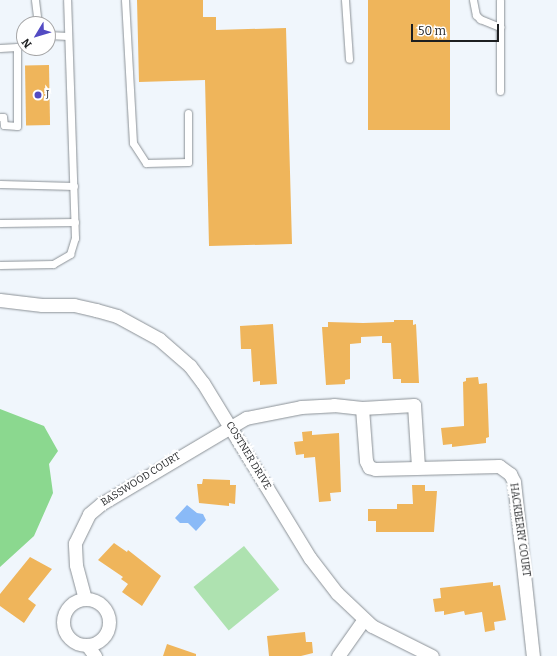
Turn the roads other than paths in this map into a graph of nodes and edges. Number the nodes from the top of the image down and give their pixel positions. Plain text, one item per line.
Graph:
1 (35, 0) edge
2 (67, 0) edge
3 (125, 0) edge
4 (345, 0) edge
5 (473, 0) edge
6 (500, 0) edge
7 (37, 16) edge
8 (500, 27) junction
9 (56, 35) edge
10 (68, 36) junction
11 (0, 48) edge
12 (349, 59) dead end
13 (500, 91) dead end
14 (188, 113) dead end
15 (0, 117) edge
16 (0, 184) edge
17 (74, 186) junction
18 (75, 222) junction
19 (0, 224) edge
20 (0, 265) edge
21 (0, 300) edge
22 (36, 304) junction
23 (0, 309) edge
24 (362, 408) junction
25 (230, 426) junction
26 (418, 467) junction
27 (85, 599) junction
28 (364, 620) junction
29 (87, 645) junction
30 (95, 656) edge
31 (338, 656) edge
32 (432, 656) edge
33 (533, 656) edge

1 - 7 lane
2 - 10 lane
3 - 14 lane
4 - 12 lane
5 - 8 lane
6 - 8 lane
8 - 13 lane
9 - 10 lane
10 - 17 lane
11 - 15 lane
16 - 17 lane
17 - 18 lane
18 - 19 lane
18 - 20 lane
21 - 22 street, COSTNER DRIVE
22 - 23 street, COSTNER DRIVE
22 - 25 street, COSTNER DRIVE
24 - 25 street, BASSWOOD COURT
24 - 26 street, HACKBERRY COURT
24 - 26 street, BASSWOOD COURT
25 - 27 street, BASSWOOD COURT
25 - 28 street, COSTNER DRIVE
26 - 33 street, HACKBERRY COURT
27 - 29 street
27 - 29 street
28 - 31 street
28 - 32 street, COSTNER DRIVE
29 - 30 street

